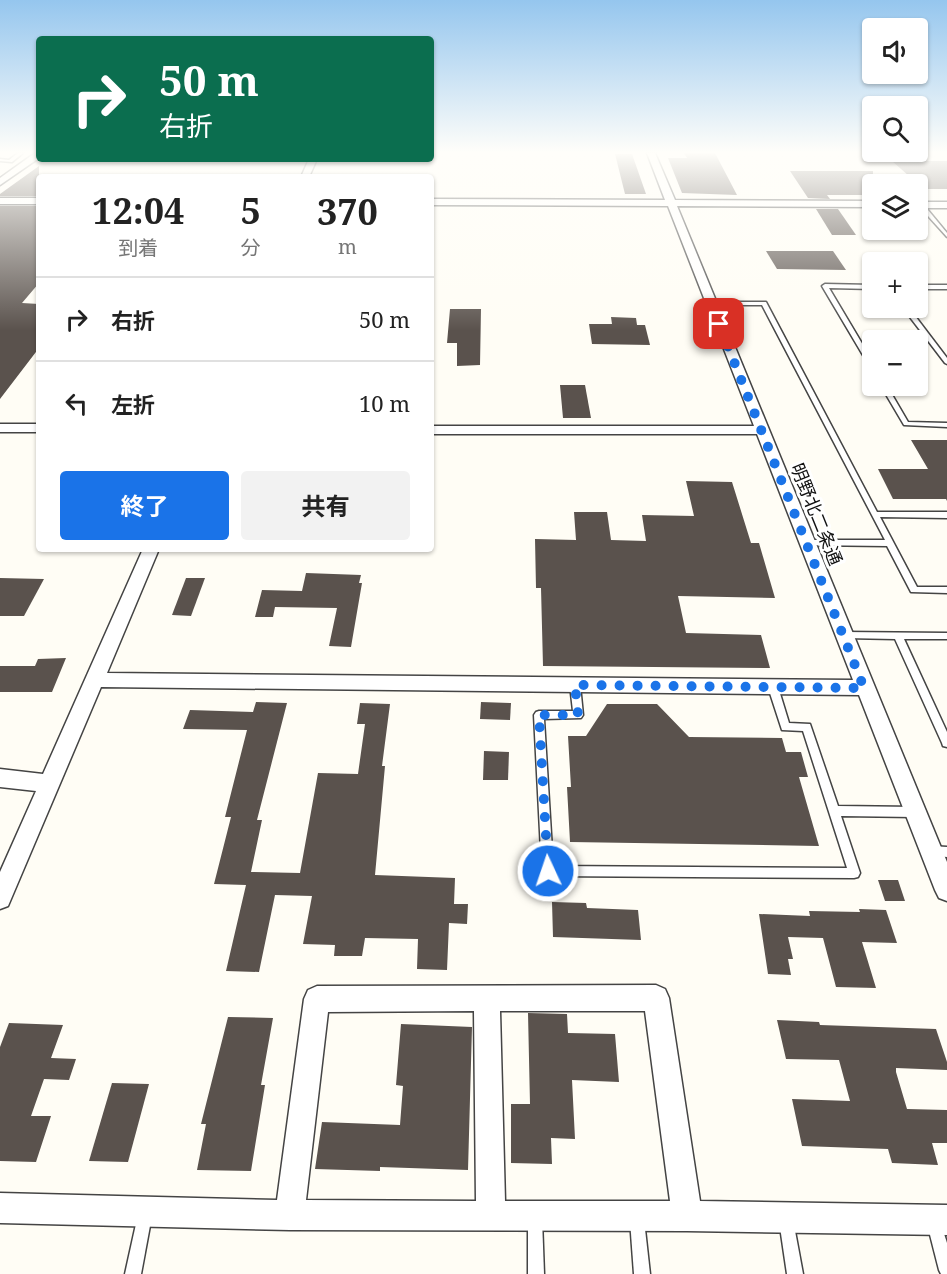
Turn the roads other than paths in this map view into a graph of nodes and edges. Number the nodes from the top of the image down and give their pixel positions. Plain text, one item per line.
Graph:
1 (673, 212) edge
2 (928, 215) edge
3 (947, 236) edge
4 (862, 287) edge
5 (928, 287) edge
6 (947, 288) edge
7 (710, 303) junction
8 (914, 318) edge
9 (862, 349) edge
10 (947, 362) edge
11 (890, 396) edge
12 (947, 425) edge
13 (0, 428) edge
14 (36, 428) edge
15 (434, 429) edge
16 (762, 430) junction
17 (875, 514) junction
18 (947, 515) edge
19 (807, 543) junction
20 (890, 543) junction
21 (150, 552) edge
22 (947, 590) edge
23 (844, 635) junction
24 (898, 636) junction
25 (947, 636) edge
26 (95, 680) junction
27 (575, 685) junction
28 (773, 687) junction
29 (864, 688) junction
30 (944, 731) edge
31 (947, 743) edge
32 (0, 778) edge
33 (48, 783) junction
34 (834, 811) junction
35 (915, 812) junction
36 (939, 851) edge
37 (947, 890) edge
38 (0, 898) edge
39 (487, 999) junction
40 (0, 1208) edge
41 (146, 1212) junction
42 (290, 1215) junction
43 (491, 1215) junction
44 (536, 1216) junction
45 (637, 1216) junction
46 (687, 1216) junction
47 (785, 1217) junction
48 (940, 1219) edge
49 (947, 1270) edge
50 (133, 1274) edge
51 (536, 1274) edge
52 (642, 1274) edge
53 (795, 1274) edge

1 - 7 street, 明野北二条通
2 - 3 lane
4 - 9 lane
5 - 6 lane
7 - 16 street, 明野北二条通
7 - 17 lane
8 - 10 lane
11 - 12 lane
13 - 14 street
15 - 16 street
16 - 19 street, 明野北二条通
17 - 18 lane
17 - 20 lane
19 - 20 lane
19 - 23 street, 明野北二条通
20 - 22 lane
21 - 26 street
23 - 24 lane
23 - 29 street, 明野北二条通
24 - 25 lane
24 - 30 lane
26 - 27 street
26 - 33 street
27 - 28 street
27 - 34 lane
28 - 29 street
28 - 34 lane
29 - 35 street, 明野北二条通
30 - 31 lane
32 - 33 street
33 - 38 street
34 - 35 lane
35 - 36 street, 明野北二条通
36 - 37 street, 明野北二条通
39 - 42 street
39 - 43 street
39 - 46 street
40 - 41 street
41 - 42 street
41 - 50 lane
42 - 43 street
43 - 44 street
44 - 45 street
44 - 51 lane
45 - 46 street
45 - 52 lane
46 - 47 street
47 - 48 street
47 - 53 lane
48 - 49 lane

